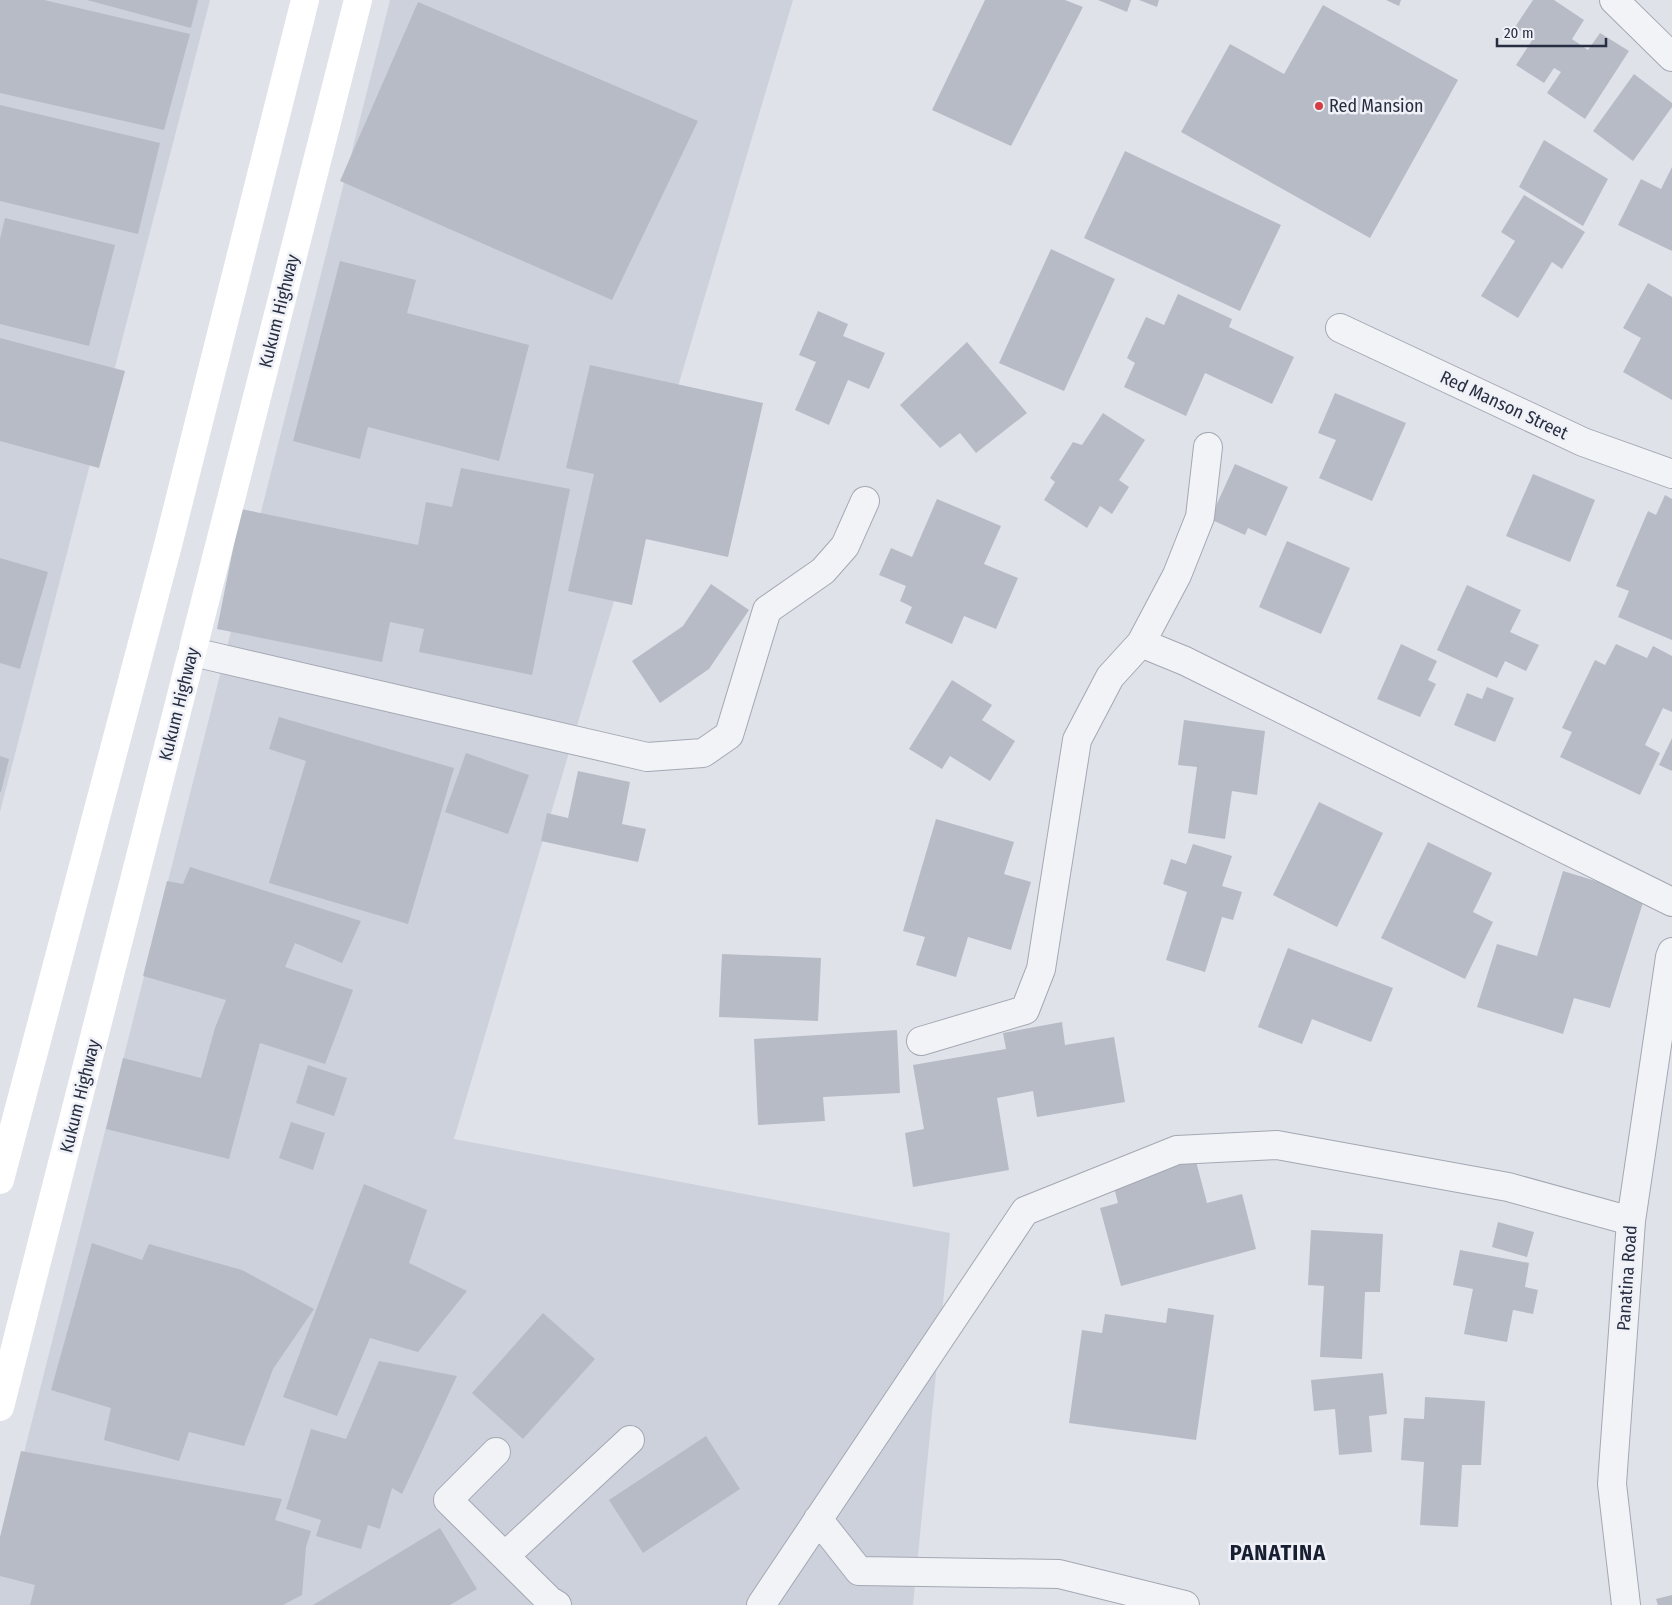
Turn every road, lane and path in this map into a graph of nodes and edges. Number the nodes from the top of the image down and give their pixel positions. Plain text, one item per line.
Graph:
1 (305, 0) edge
2 (358, 0) edge
3 (1614, 0) edge
4 (1672, 57) edge
5 (1340, 328) dead end
6 (1208, 447) dead end
7 (1672, 474) edge
8 (865, 501) dead end
9 (1141, 644) junction
10 (193, 652) junction
11 (1672, 902) edge
12 (1672, 952) edge
13 (921, 1041) dead end
14 (0, 1180) edge
15 (1631, 1221) junction
16 (0, 1408) edge
17 (630, 1440) dead end
18 (496, 1452) dead end
19 (818, 1519) junction
20 (504, 1556) junction
21 (557, 1605) edge
22 (761, 1605) edge
23 (1185, 1605) edge
24 (1626, 1605) edge

1 - 14 main road
2 - 10 main road, Kukum Highway
3 - 4 street
5 - 7 street, Red Manson Street
6 - 9 street
8 - 10 street
9 - 11 street
9 - 13 street
10 - 16 main road, Kukum Highway
12 - 15 street, Panatina Road
15 - 19 street
15 - 24 street, Panatina Road
17 - 20 street
18 - 20 street
19 - 22 street
19 - 23 street
20 - 21 street

